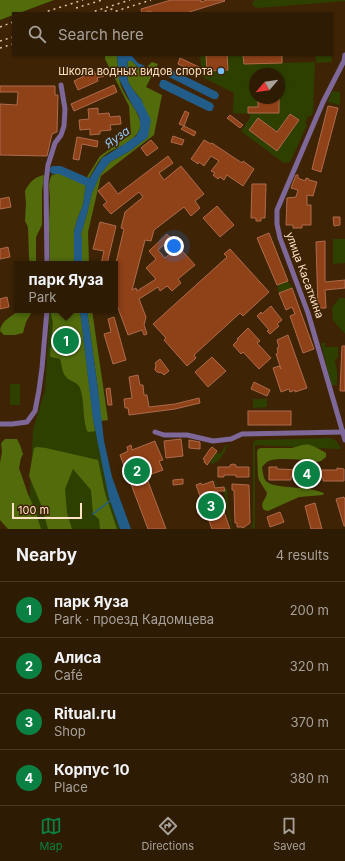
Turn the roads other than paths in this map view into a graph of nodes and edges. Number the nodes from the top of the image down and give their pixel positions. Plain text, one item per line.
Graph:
1 (345, 54) edge
2 (61, 85) dead end
3 (47, 261) edge
4 (47, 313) edge
5 (0, 424) edge
6 (155, 432) dead end
7 (344, 432) edge
8 (345, 440) edge

1 - 7 street, улица Касаткина
2 - 3 street
4 - 5 street
6 - 7 street
7 - 8 street, улица Касаткина

